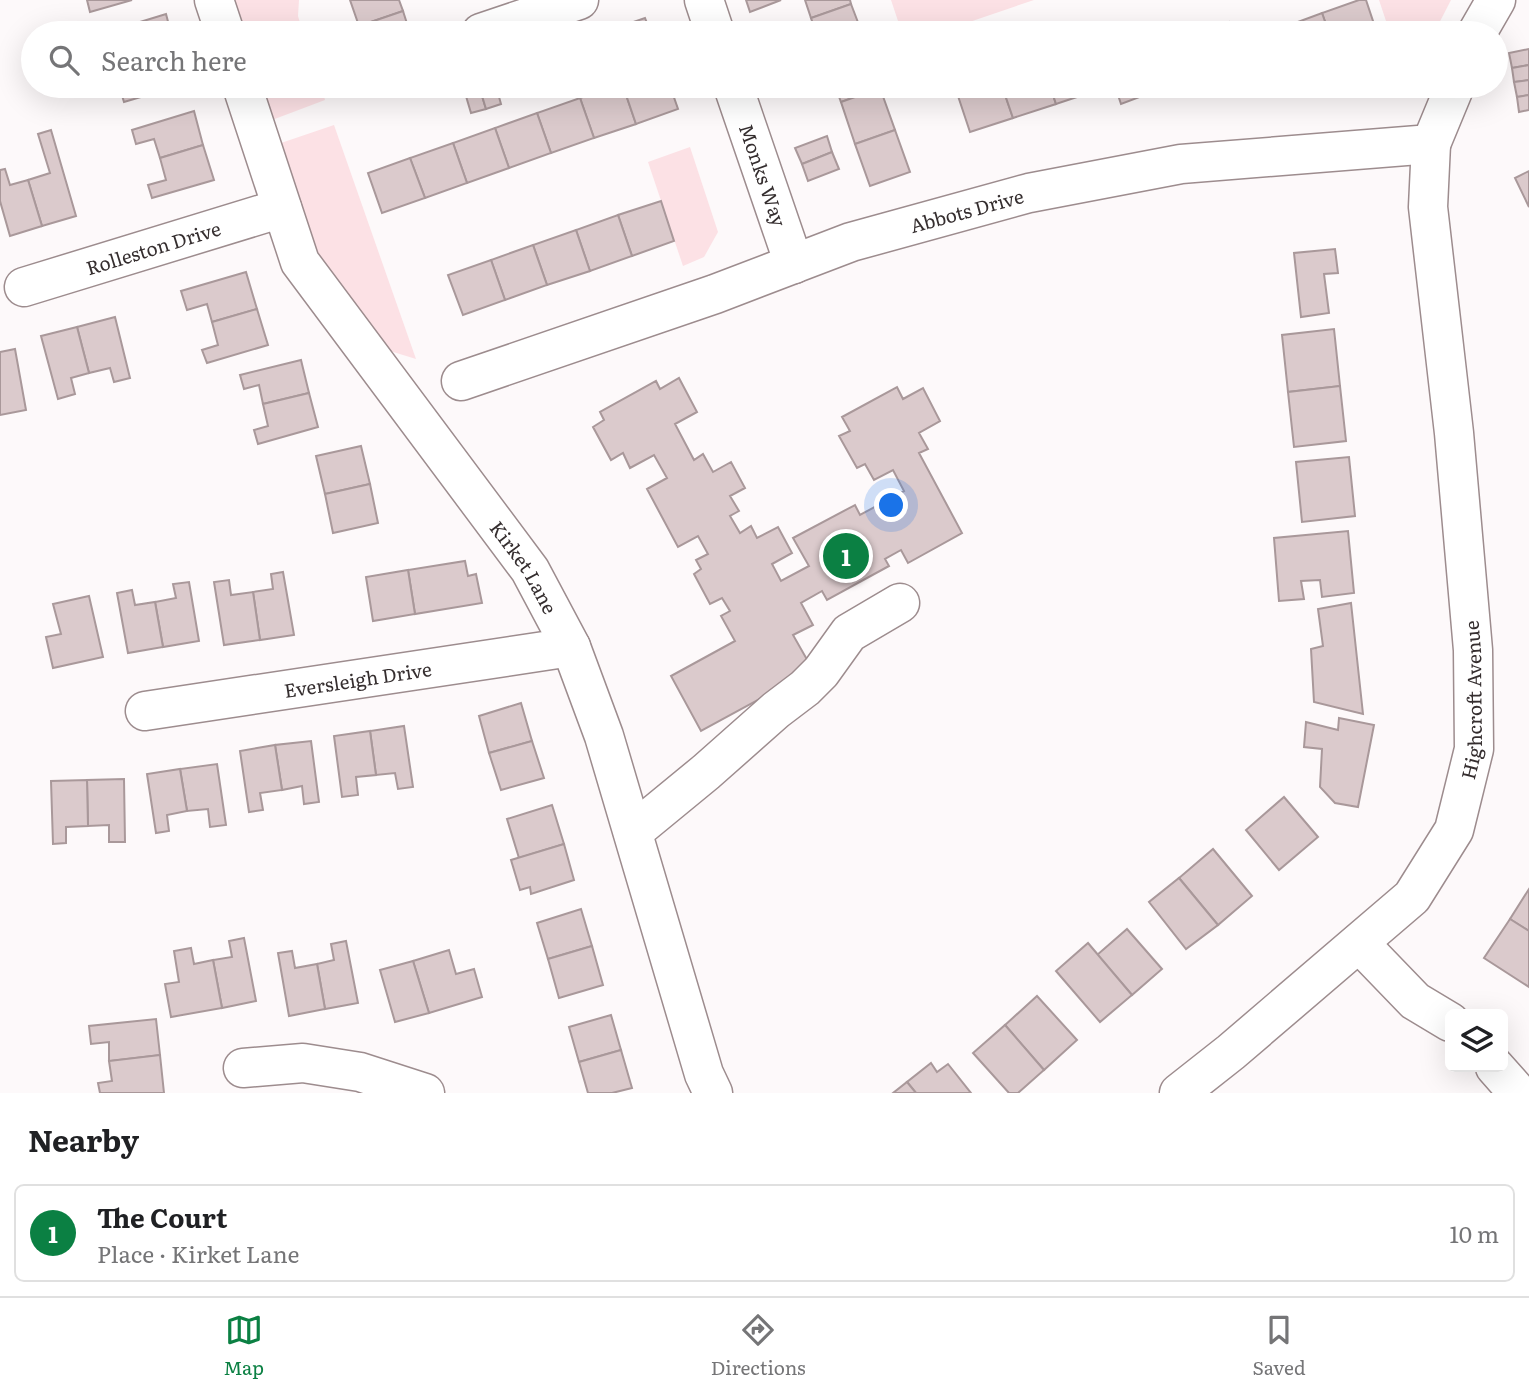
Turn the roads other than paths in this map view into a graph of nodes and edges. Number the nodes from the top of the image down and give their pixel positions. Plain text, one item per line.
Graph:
1 (214, 0) edge
2 (579, 0) edge
3 (704, 0) edge
4 (1496, 0) edge
5 (514, 10) edge
6 (221, 21) edge
7 (498, 21) edge
8 (711, 21) edge
9 (1484, 21) edge
10 (246, 98) edge
11 (737, 98) edge
12 (1450, 98) edge
13 (1431, 144) junction
14 (282, 208) junction
15 (794, 264) junction
16 (24, 287) dead end
17 (461, 381) dead end
18 (900, 603) dead end
19 (571, 647) junction
20 (145, 711) dead end
21 (633, 832) junction
22 (1359, 943) junction
23 (1445, 1019) edge
24 (243, 1068) dead end
25 (1499, 1072) edge
26 (425, 1093) edge
27 (713, 1093) edge
28 (1179, 1093) edge
29 (1518, 1093) edge

1 - 6 street
2 - 5 street
3 - 8 street
4 - 9 street
5 - 7 street
10 - 14 street, Kirket Lane
11 - 15 street, Monks Way
12 - 13 street
13 - 15 street, Abbots Drive
13 - 22 street, Highcroft Avenue
14 - 16 street, Rolleston Drive
14 - 19 street, Kirket Lane
15 - 17 street, Abbots Drive
18 - 21 street
19 - 20 street, Eversleigh Drive
19 - 21 street, Kirket Lane
21 - 27 street, Kirket Lane
22 - 23 street
22 - 28 street, Highcroft Avenue
24 - 26 street
25 - 29 street

